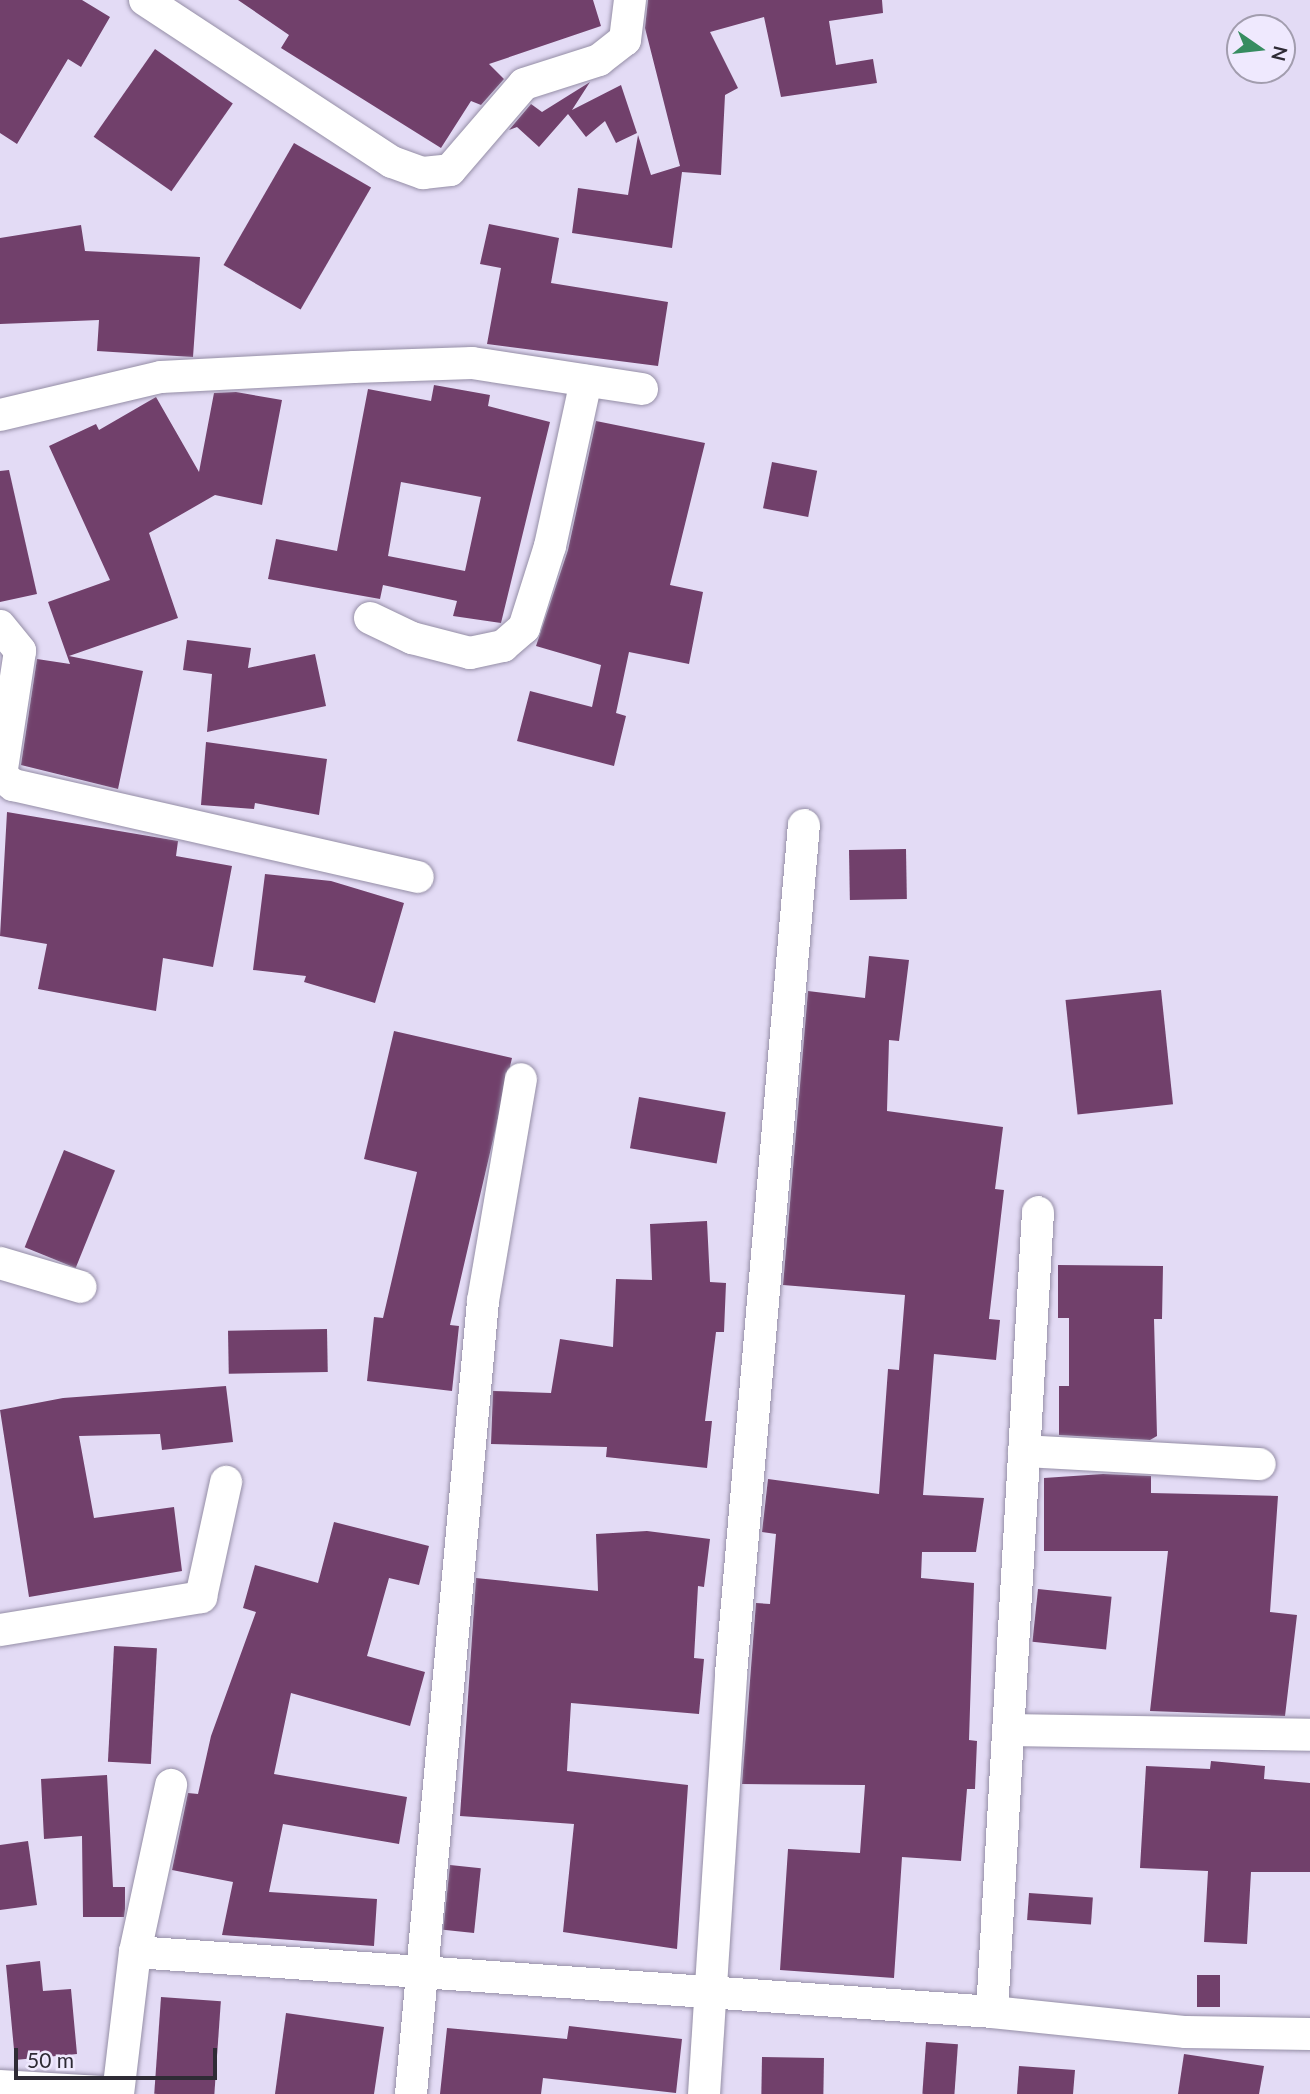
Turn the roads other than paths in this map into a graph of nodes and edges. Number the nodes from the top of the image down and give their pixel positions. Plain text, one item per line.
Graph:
1 (145, 0) edge
2 (630, 0) edge
3 (586, 381) junction
4 (642, 389) dead end
5 (0, 415) edge
6 (370, 618) dead end
7 (0, 626) edge
8 (804, 825) dead end
9 (418, 877) dead end
10 (521, 1079) dead end
11 (1038, 1212) dead end
12 (0, 1263) edge
13 (81, 1287) dead end
14 (1024, 1451) junction
15 (1260, 1464) dead end
16 (226, 1482) dead end
17 (0, 1630) edge
18 (1008, 1730) junction
19 (1310, 1735) edge
20 (171, 1785) dead end
21 (135, 1952) junction
22 (417, 1973) junction
23 (711, 1994) junction
24 (992, 2012) junction
25 (1310, 2034) edge
26 (0, 2086) edge
27 (118, 2094) edge
28 (411, 2094) edge
29 (704, 2094) edge

1 - 2 street
3 - 4 street
3 - 5 street
3 - 6 street
7 - 9 street
8 - 23 street
10 - 22 street
11 - 14 street
12 - 13 street
14 - 15 street
14 - 18 street
16 - 17 street
18 - 19 street
18 - 24 street
20 - 21 street
21 - 22 street
21 - 27 street
22 - 23 street
22 - 28 street
23 - 24 street
23 - 29 street
24 - 25 street
26 - 27 street

